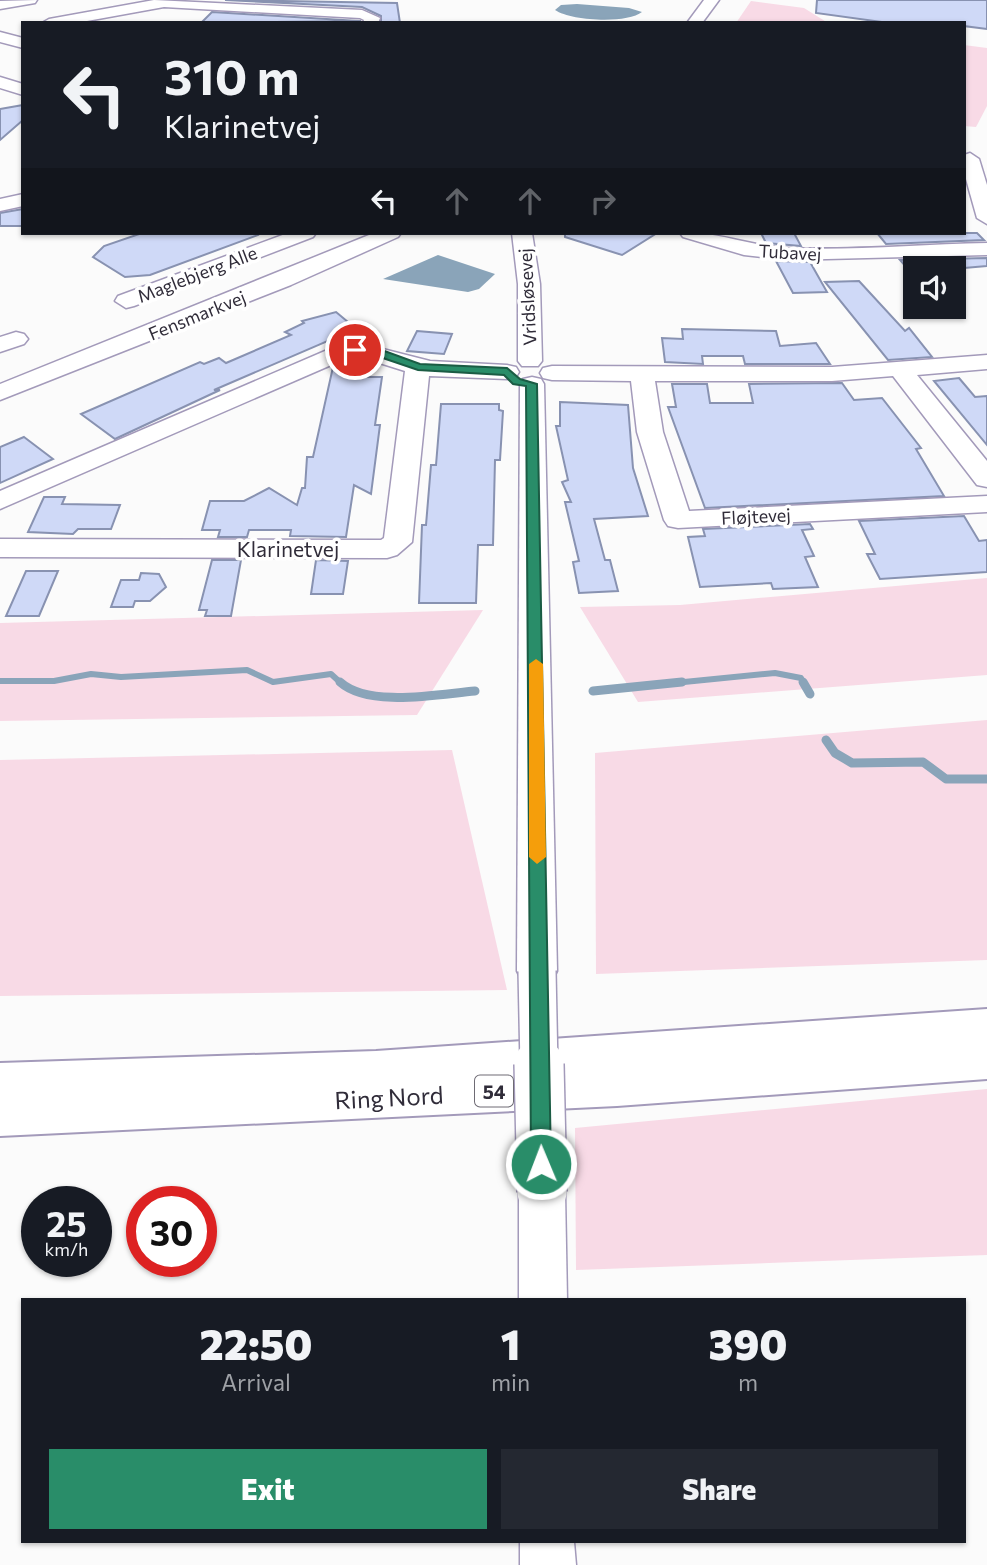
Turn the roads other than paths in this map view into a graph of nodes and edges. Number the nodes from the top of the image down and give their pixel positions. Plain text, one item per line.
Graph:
1 (30, 0) edge
2 (712, 0) edge
3 (172, 1) edge
4 (0, 5) edge
5 (94, 20) edge
6 (371, 21) edge
7 (696, 21) edge
8 (21, 27) edge
9 (0, 32) edge
10 (21, 42) edge
11 (0, 82) edge
12 (21, 89) edge
13 (974, 159) edge
14 (21, 200) edge
15 (0, 205) edge
16 (987, 218) edge
17 (301, 235) edge
18 (386, 235) edge
19 (522, 235) edge
20 (698, 235) edge
21 (840, 235) edge
22 (987, 248) edge
23 (850, 253) junction
24 (126, 301) dead end
25 (987, 362) edge
26 (418, 367) junction
27 (900, 369) junction
28 (530, 372) junction
29 (642, 372) junction
30 (0, 393) edge
31 (987, 479) edge
32 (0, 501) edge
33 (987, 504) edge
34 (0, 548) edge
35 (987, 1029) edge
36 (987, 1058) edge
37 (0, 1084) edge
38 (0, 1114) edge
39 (543, 1298) edge
40 (547, 1543) edge
41 (548, 1565) edge

1 - 4 street
2 - 7 street
3 - 5 street
3 - 6 street
8 - 9 street
9 - 10 street
11 - 12 street
13 - 16 street
14 - 15 street
17 - 24 street, Maglebjerg Alle
18 - 30 street, Fensmarkvej
19 - 28 street, Vridsløsevej
20 - 23 street, Tubavej
21 - 23 street, Tubavej
22 - 23 street, Tubavej
25 - 27 street
26 - 28 street
26 - 32 street
26 - 34 street, Klarinetvej
27 - 29 street
27 - 31 street
28 - 29 street
28 - 39 street, Vridsløsevej, bridge
29 - 33 street, Fløjtevej
35 - 37 highway, 54
36 - 38 highway, Ring Nord / 54
40 - 41 street

